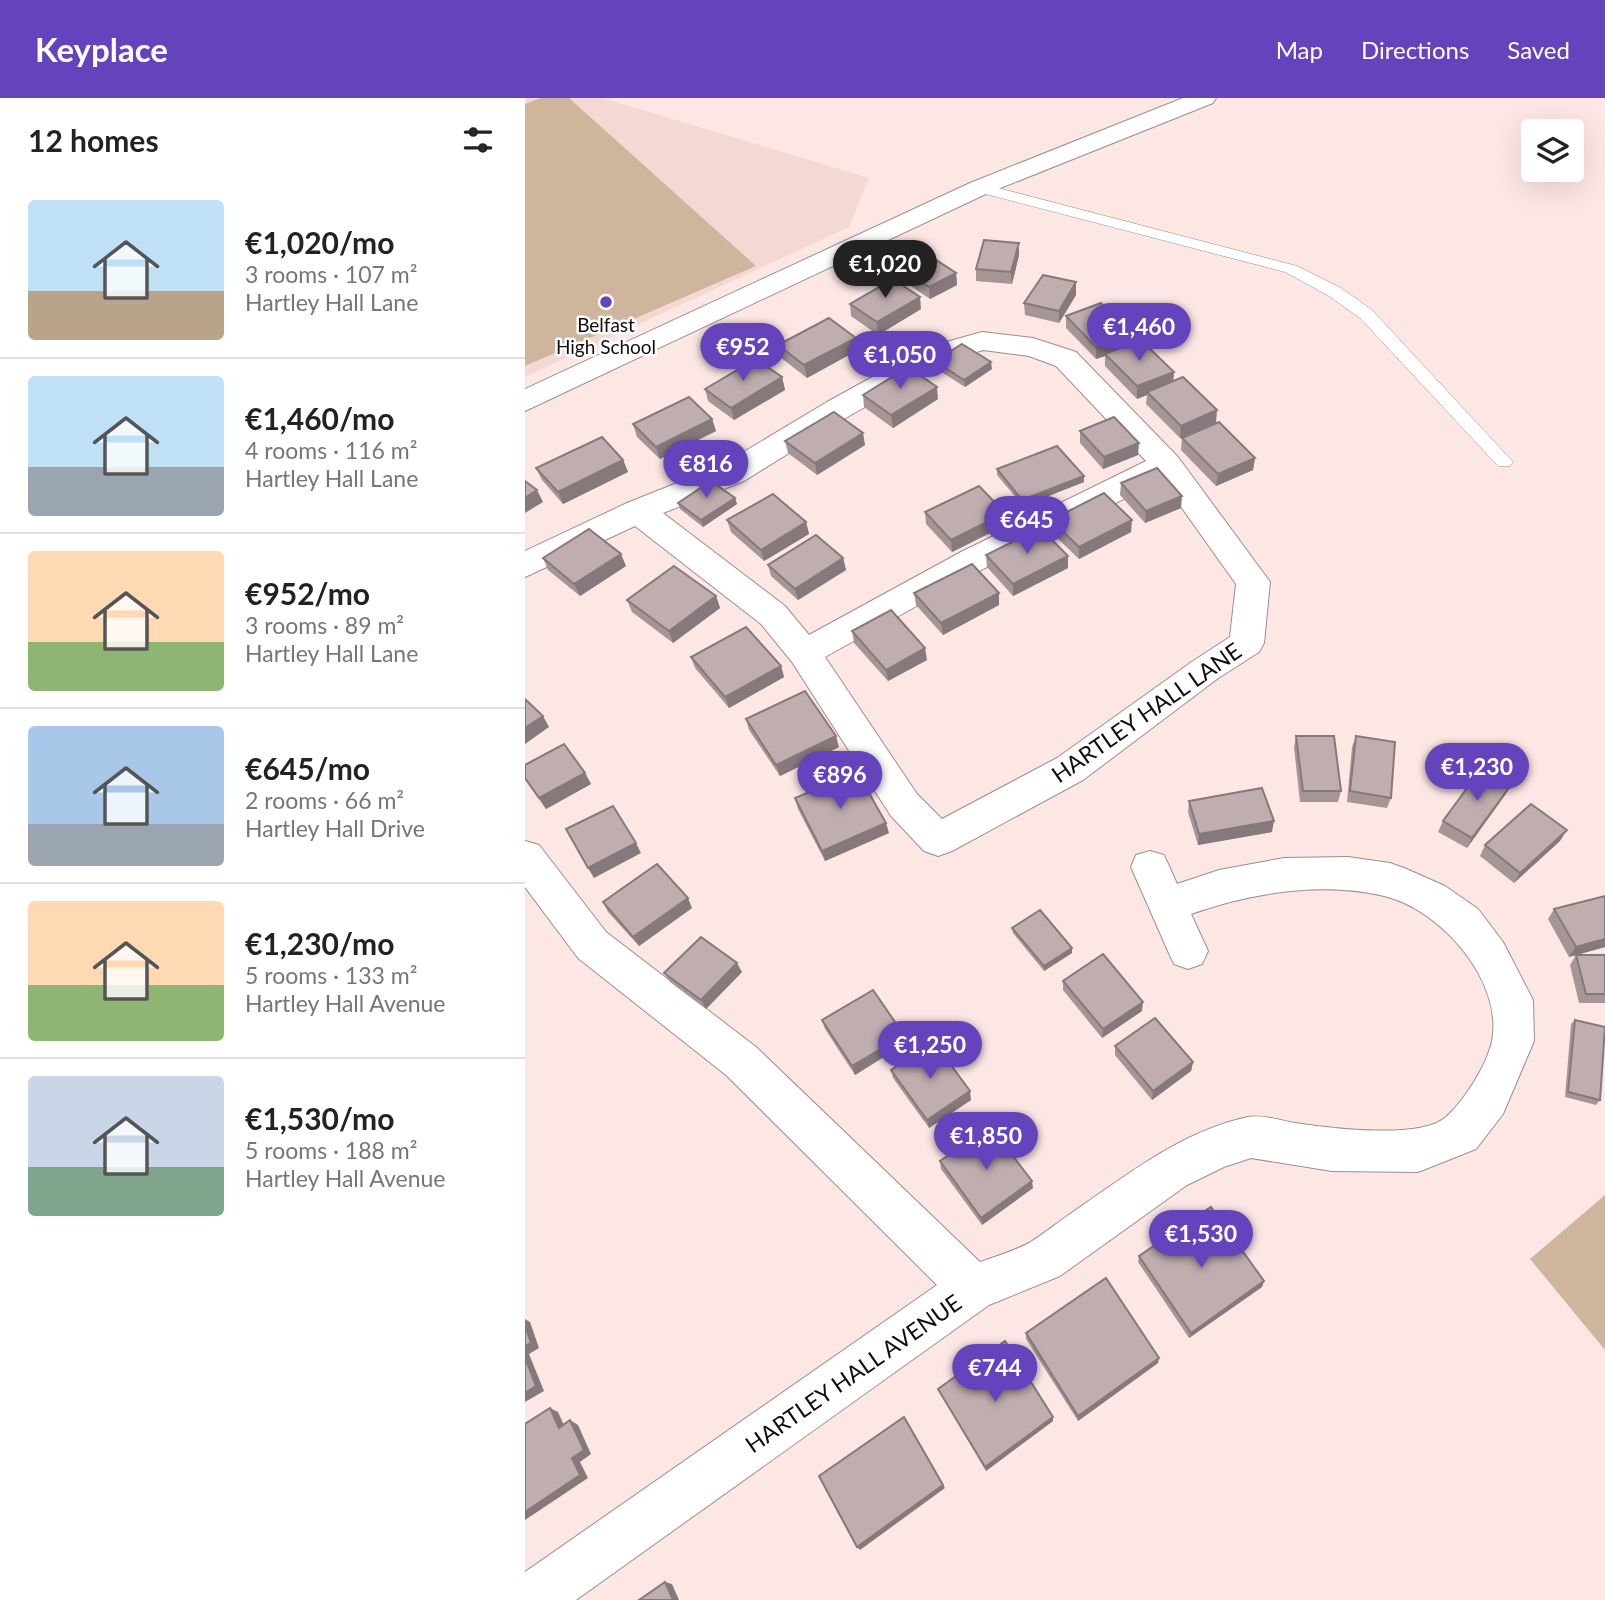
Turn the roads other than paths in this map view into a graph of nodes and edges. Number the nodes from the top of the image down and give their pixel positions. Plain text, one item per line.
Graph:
1 (1205, 98) edge
2 (979, 188) junction
3 (525, 401) edge
4 (1504, 462) dead end
5 (1167, 464) junction
6 (638, 511) junction
7 (525, 565) edge
8 (804, 653) junction
9 (525, 857) edge
10 (1188, 951) dead end
11 (973, 1288) junction
12 (531, 1600) edge

1 - 2 street
2 - 3 street
2 - 4 lane
5 - 6 street, HARTLEY HALL LANE
5 - 8 street
5 - 8 street, HARTLEY HALL LANE
6 - 7 street, HARTLEY HALL LANE
6 - 8 street, HARTLEY HALL LANE
9 - 11 street
10 - 11 street, HARTLEY HALL AVENUE
11 - 12 street, HARTLEY HALL AVENUE

